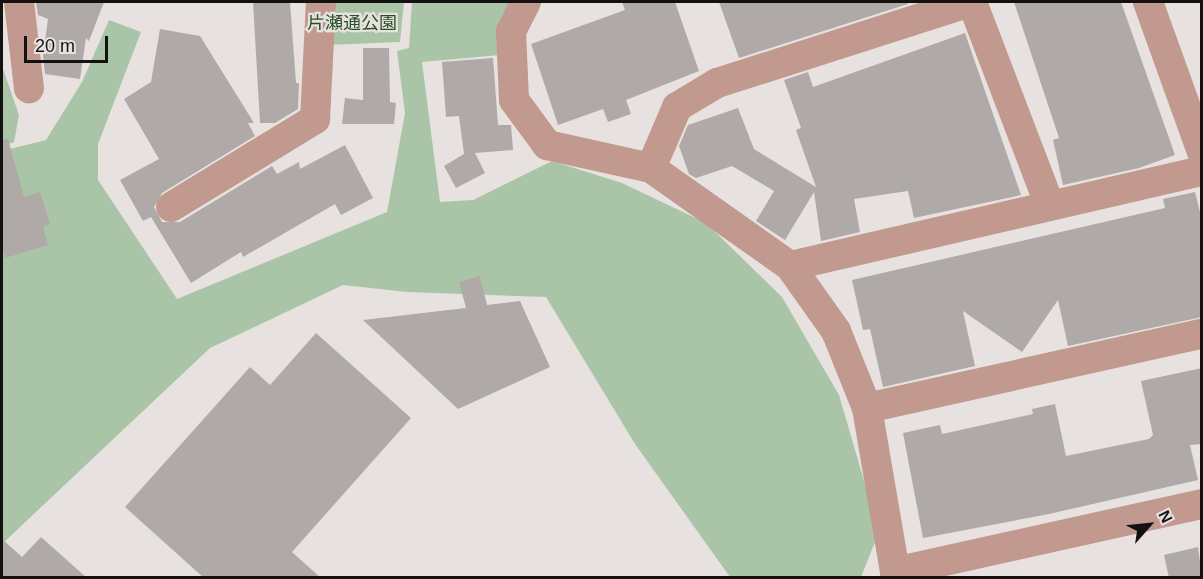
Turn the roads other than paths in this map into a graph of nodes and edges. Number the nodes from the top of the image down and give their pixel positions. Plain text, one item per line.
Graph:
1 (19, 2) edge
2 (321, 2) edge
3 (526, 2) edge
4 (971, 2) edge
5 (1148, 2) edge
6 (29, 88) dead end
7 (1202, 152) edge
8 (651, 168) junction
9 (1202, 171) edge
10 (1050, 206) junction
11 (171, 207) dead end
12 (790, 266) junction
13 (1202, 334) edge
14 (867, 408) junction
15 (1202, 504) edge
16 (895, 575) edge

1 - 6 street
2 - 11 street
3 - 8 street
4 - 8 street
4 - 10 street
5 - 7 street
8 - 12 street
9 - 10 street
10 - 12 street
12 - 14 street
13 - 14 street
14 - 16 street
15 - 16 street

